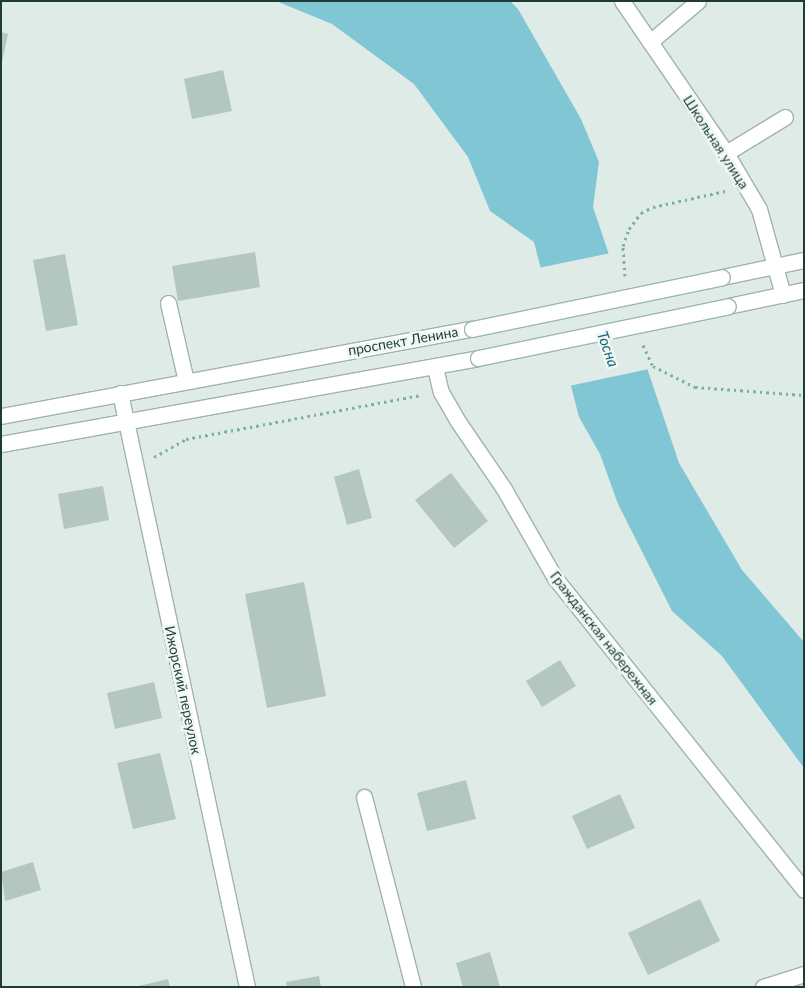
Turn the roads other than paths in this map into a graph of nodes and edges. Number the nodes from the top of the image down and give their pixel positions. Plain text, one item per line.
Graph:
1 (622, 1) edge
2 (698, 1) edge
3 (650, 42) junction
4 (785, 117) dead end
5 (726, 153) junction
6 (804, 260) edge
7 (776, 265) junction
8 (804, 290) edge
9 (783, 296) junction
10 (168, 304) dead end
11 (435, 367) junction
12 (186, 381) junction
13 (120, 393) junction
14 (1, 416) edge
15 (126, 422) junction
16 (1, 444) edge
17 (364, 797) dead end
18 (804, 890) edge
19 (804, 974) edge
20 (247, 987) edge
21 (413, 987) edge
22 (763, 987) edge

1 - 3 main road, Школьная улица
2 - 3 main road
3 - 5 main road, Школьная улица
4 - 5 main road
5 - 7 main road, Школьная улица
6 - 7 main road, проспект Ленина
7 - 9 main road, Школьная улица
7 - 12 main road, проспект Ленина, bridge
8 - 9 main road
9 - 11 main road, bridge
10 - 12 main road
11 - 15 main road
11 - 18 main road, Гражданская набережная
12 - 13 main road, проспект Ленина
13 - 14 main road, проспект Ленина
13 - 15 main road, Ижорский переулок
15 - 16 main road
15 - 20 main road, Ижорский переулок
17 - 21 main road
19 - 22 main road

